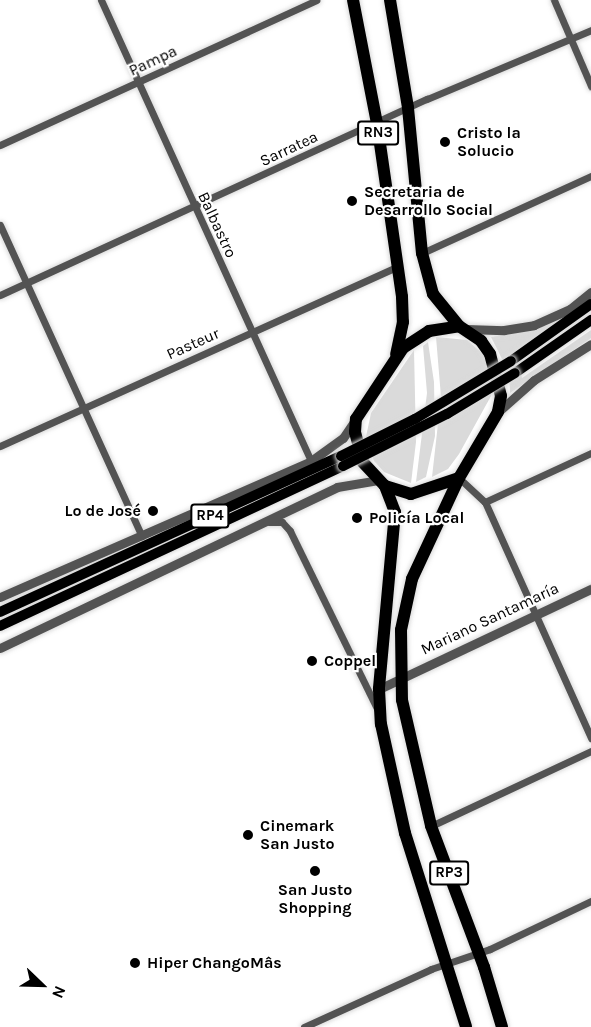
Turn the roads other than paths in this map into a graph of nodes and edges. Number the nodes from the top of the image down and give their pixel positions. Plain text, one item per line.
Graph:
1 (100, 0) edge
2 (316, 0) edge
3 (353, 0) edge
4 (390, 0) edge
5 (554, 0) edge
6 (591, 30) edge
7 (571, 39) junction
8 (139, 83) junction
9 (591, 86) edge
10 (408, 108) junction
11 (377, 123) junction
12 (0, 145) edge
13 (591, 177) edge
14 (194, 208) junction
15 (0, 225) edge
16 (422, 253) junction
17 (397, 267) junction
18 (27, 283) junction
19 (591, 292) edge
20 (0, 295) edge
21 (591, 304) edge
22 (591, 320) edge
23 (462, 327) junction
24 (251, 333) junction
25 (591, 344) edge
26 (395, 358) junction
27 (82, 408) junction
28 (498, 412) junction
29 (356, 419) junction
30 (0, 446) edge
31 (591, 453) edge
32 (311, 460) junction
33 (342, 461) junction
34 (459, 478) junction
35 (382, 483) junction
36 (485, 501) junction
37 (266, 522) junction
38 (142, 536) junction
39 (591, 589) edge
40 (0, 597) edge
41 (0, 612) edge
42 (535, 615) junction
43 (0, 626) edge
44 (0, 648) edge
45 (401, 677) junction
46 (380, 689) junction
47 (379, 714) junction
48 (591, 738) edge
49 (591, 751) edge
50 (431, 826) junction
51 (591, 901) edge
52 (479, 953) junction
53 (444, 964) junction
54 (304, 1027) edge
55 (466, 1027) edge
56 (502, 1027) edge

1 - 8 street, Balbastro
2 - 8 street, Pampa
3 - 11 highway, RN3
4 - 10 highway, RN3
5 - 7 street
6 - 7 street, Sarratea
7 - 9 street
7 - 10 street, Sarratea
8 - 12 street, Pampa
8 - 14 street, Balbastro
10 - 11 street, Sarratea
10 - 16 highway, RN3
11 - 14 street, Sarratea
11 - 17 highway, RN3
13 - 16 street
14 - 18 street, Sarratea
14 - 24 street, Balbastro
15 - 18 street
16 - 23 highway, RN3
17 - 24 street, Pasteur
17 - 26 highway, RN3
18 - 20 street, Sarratea
18 - 27 street
19 - 23 street
21 - 33 main road, RP4, bridge
22 - 33 main road, RP4, bridge
23 - 26 highway, RN3
23 - 28 highway, RN3
24 - 27 street, Pasteur
24 - 32 street, Balbastro
25 - 28 street
26 - 29 highway, RN3
27 - 30 street, Pasteur
27 - 38 street
28 - 34 highway, RN3
29 - 32 street
29 - 35 highway
31 - 36 street
32 - 38 street
33 - 41 main road, RP4
33 - 43 main road, RP4
34 - 35 highway
34 - 36 street
34 - 45 highway, RP3
35 - 37 street
35 - 46 highway, RP3
36 - 42 street
37 - 44 street
37 - 47 street
38 - 40 street
39 - 42 street, Mariano Santamaría
42 - 45 street, Mariano Santamaría
42 - 48 street
45 - 46 street, Mariano Santamaría
45 - 50 highway, RP3
46 - 47 highway, RP3
47 - 53 highway, RP3
49 - 50 street
50 - 52 highway, RP3
51 - 52 street
52 - 53 street
52 - 56 highway, RP3
53 - 54 street
53 - 55 highway, RP3

